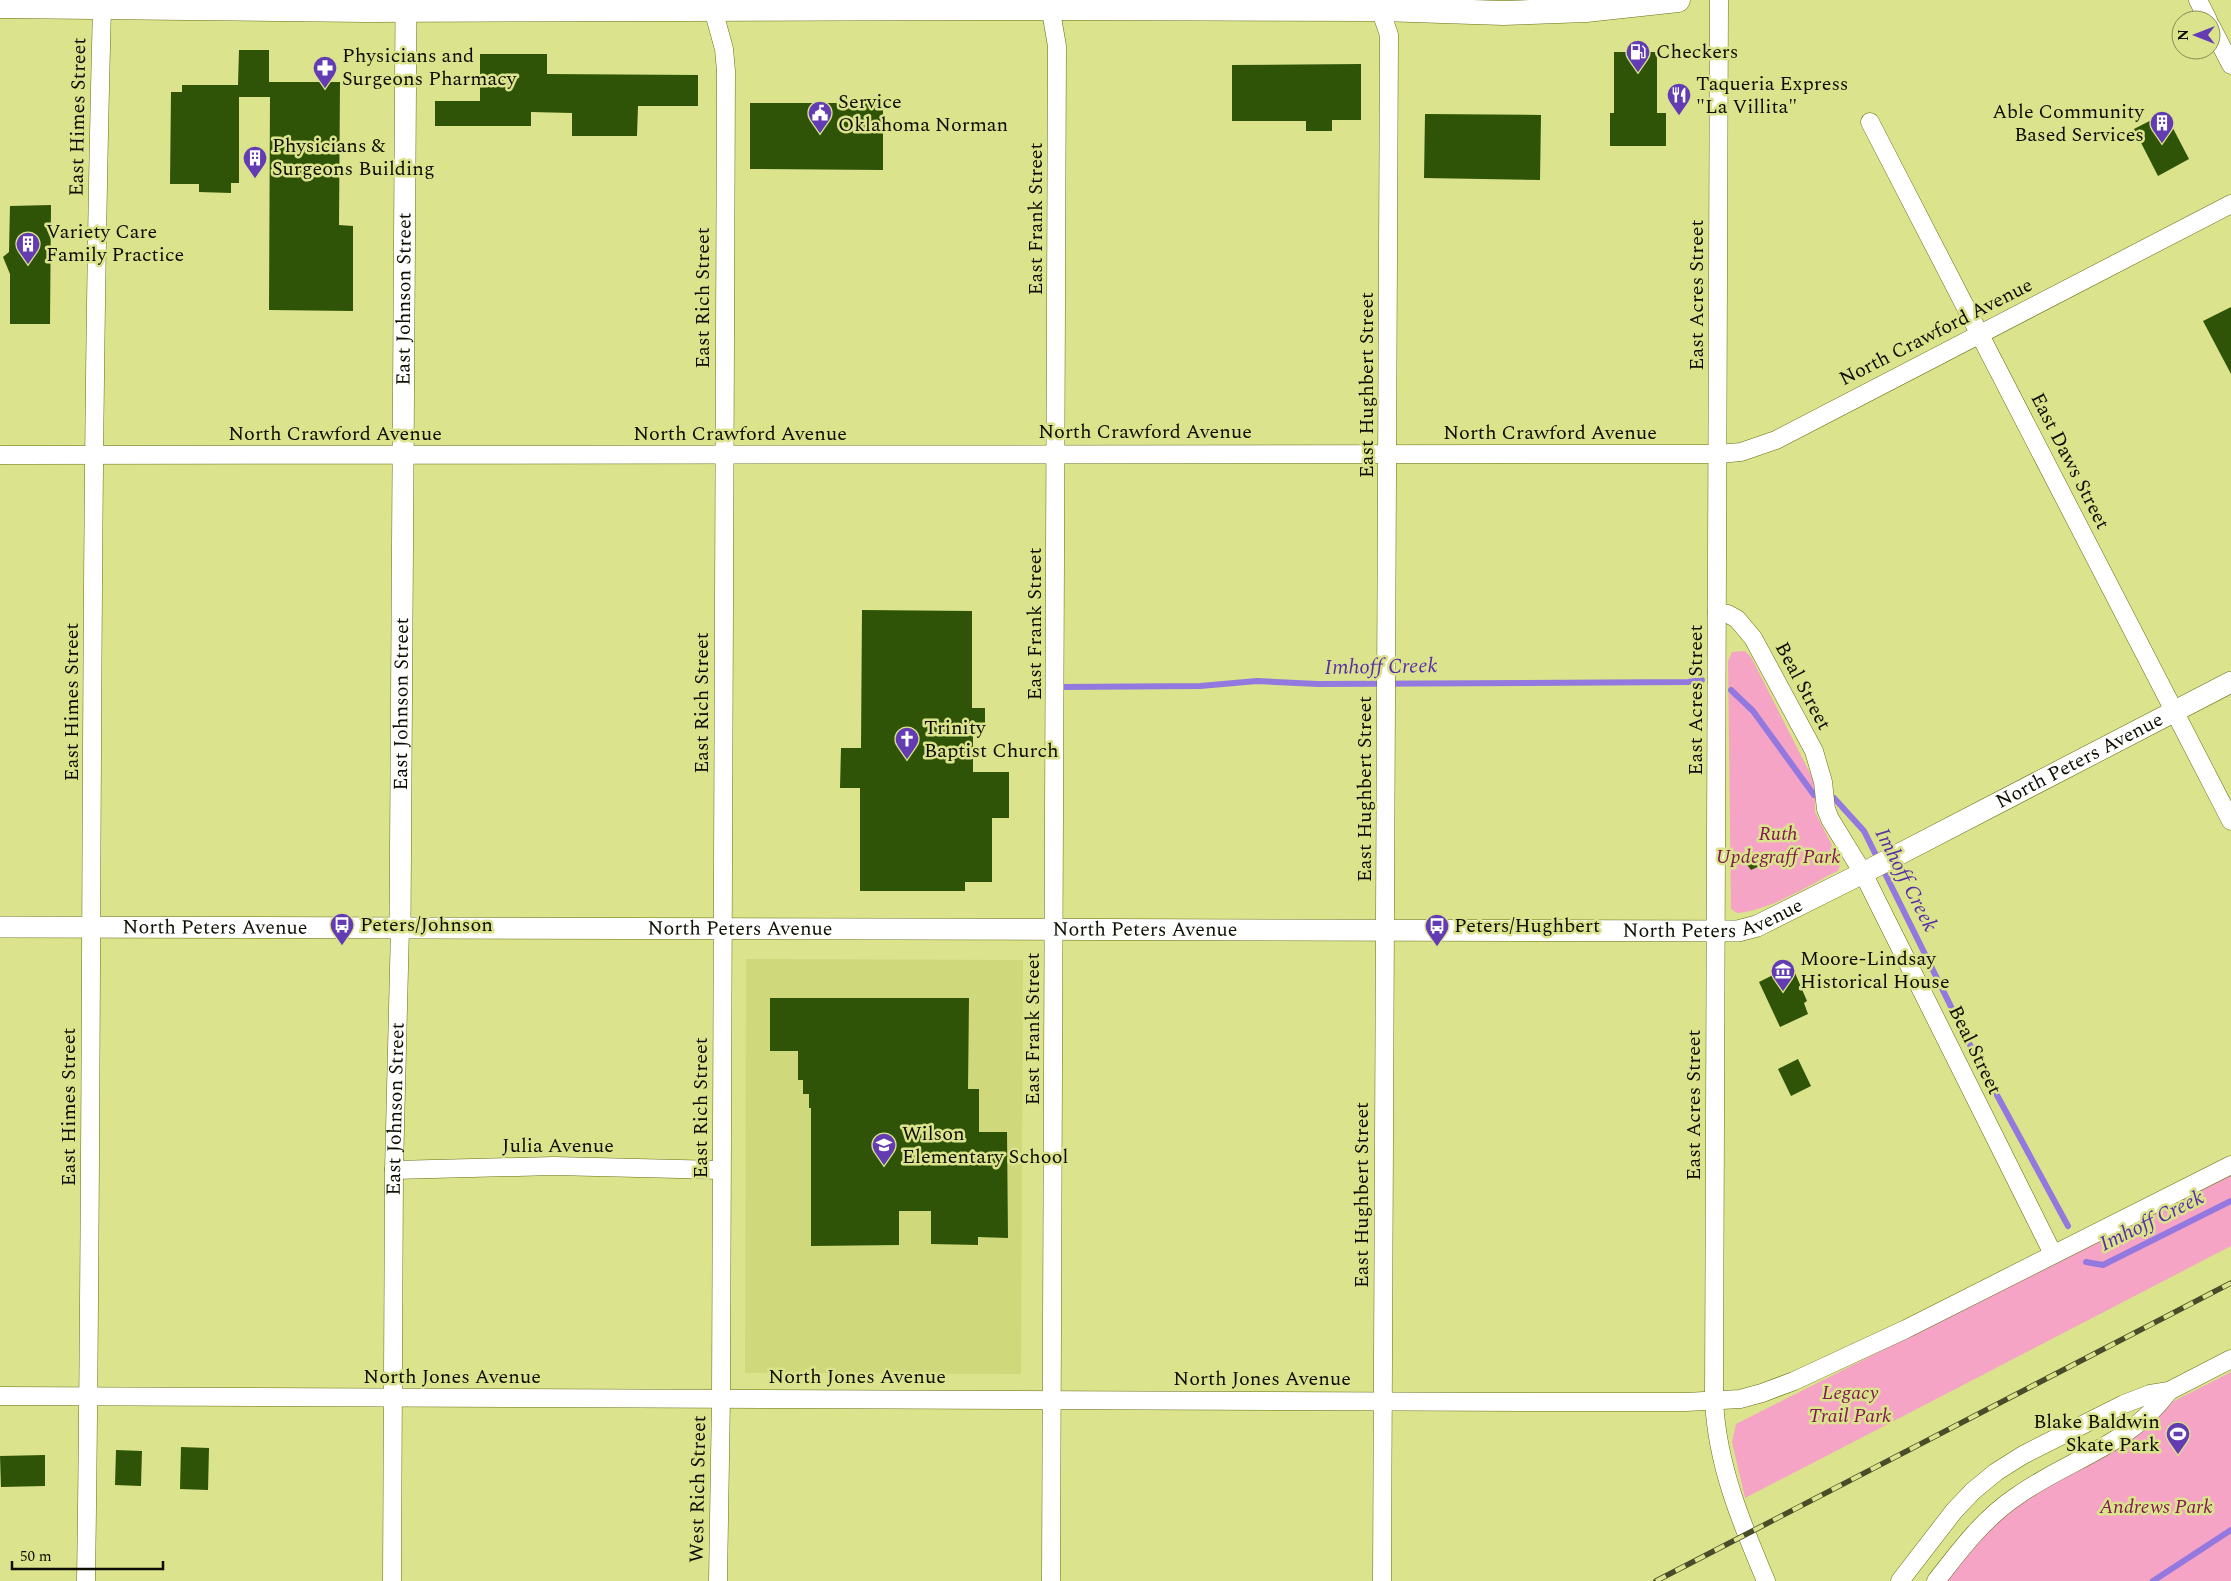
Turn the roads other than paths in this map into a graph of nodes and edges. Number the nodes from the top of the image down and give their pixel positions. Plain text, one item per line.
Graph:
1 (1678, 0) edge
2 (1720, 0) edge
3 (1050, 4) edge
4 (1379, 5) edge
5 (0, 6) edge
6 (102, 8) junction
7 (713, 9) junction
8 (406, 10) junction
9 (2221, 46) edge
10 (2231, 65) edge
11 (1870, 122) dead end
12 (2231, 204) edge
13 (1979, 333) junction
14 (1057, 453) junction
15 (1388, 454) junction
16 (1718, 454) junction
17 (0, 455) edge
18 (93, 455) junction
19 (723, 455) junction
20 (404, 456) junction
21 (1717, 612) junction
22 (2231, 682) edge
23 (2175, 711) junction
24 (2231, 821) edge
25 (1868, 870) junction
26 (0, 927) edge
27 (93, 928) junction
28 (400, 928) junction
29 (723, 930) junction
30 (1054, 930) junction
31 (1385, 930) junction
32 (1716, 931) junction
33 (2231, 1165) edge
34 (394, 1170) junction
35 (721, 1170) junction
36 (2053, 1254) junction
37 (2231, 1359) edge
38 (2169, 1391) junction
39 (0, 1396) edge
40 (89, 1396) junction
41 (393, 1398) junction
42 (721, 1398) junction
43 (1053, 1399) junction
44 (1714, 1400) junction
45 (1383, 1401) junction
46 (86, 1581) edge
47 (392, 1581) edge
48 (718, 1581) edge
49 (1051, 1581) edge
50 (1382, 1581) edge
51 (1766, 1581) edge
52 (1900, 1581) edge
53 (1936, 1581) edge

1 - 4 main road
2 - 16 street, East Acres Street
3 - 4 main road
3 - 7 main road
3 - 14 street, East Frank Street
4 - 15 street, East Hughbert Street
5 - 6 main road
6 - 8 main road
6 - 18 street, East Himes Street
7 - 8 main road
7 - 19 street, East Rich Street
8 - 20 street, East Johnson Street
9 - 10 street
11 - 13 street, East Daws Street
12 - 13 street, North Crawford Avenue
13 - 16 street, North Crawford Avenue
13 - 23 street, East Daws Street
14 - 15 street, North Crawford Avenue
14 - 19 street, North Crawford Avenue
14 - 30 street, East Frank Street
15 - 16 street, North Crawford Avenue
15 - 31 street, East Hughbert Street
16 - 21 street, East Acres Street
17 - 18 street, North Crawford Avenue
18 - 20 street, North Crawford Avenue
18 - 27 street, East Himes Street
19 - 20 street, North Crawford Avenue
19 - 29 street, East Rich Street
20 - 28 street, East Johnson Street
21 - 25 street, Beal Street
21 - 32 street, East Acres Street
22 - 23 street, North Peters Avenue
23 - 24 street, East Daws Street
23 - 25 street, North Peters Avenue
25 - 32 street, North Peters Avenue
25 - 36 street, Beal Street
26 - 27 street, North Peters Avenue
27 - 28 street, North Peters Avenue
27 - 40 street, East Himes Street
28 - 29 street, North Peters Avenue
28 - 34 street, East Johnson Street
29 - 30 street, North Peters Avenue
29 - 35 street, East Rich Street
30 - 31 street, North Peters Avenue
30 - 43 street, East Frank Street
31 - 32 street, North Peters Avenue
31 - 45 street, East Hughbert Street
32 - 44 street, East Acres Street
33 - 36 street, North Jones Avenue
34 - 35 street, Julia Avenue
34 - 41 street, East Johnson Street
35 - 42 street, East Rich Street
36 - 44 street, North Jones Avenue
37 - 38 street
38 - 52 street
38 - 53 street
39 - 40 street, North Jones Avenue
40 - 41 street, North Jones Avenue
40 - 46 street, East Himes Street
41 - 42 street, North Jones Avenue
41 - 47 street, East Johnson Street
42 - 43 street, North Jones Avenue
42 - 48 street, West Rich Street
43 - 45 street, North Jones Avenue
43 - 49 street, East Frank Street
44 - 45 street, North Jones Avenue
44 - 51 street, East Acres Street
45 - 50 street, East Hughbert Street

